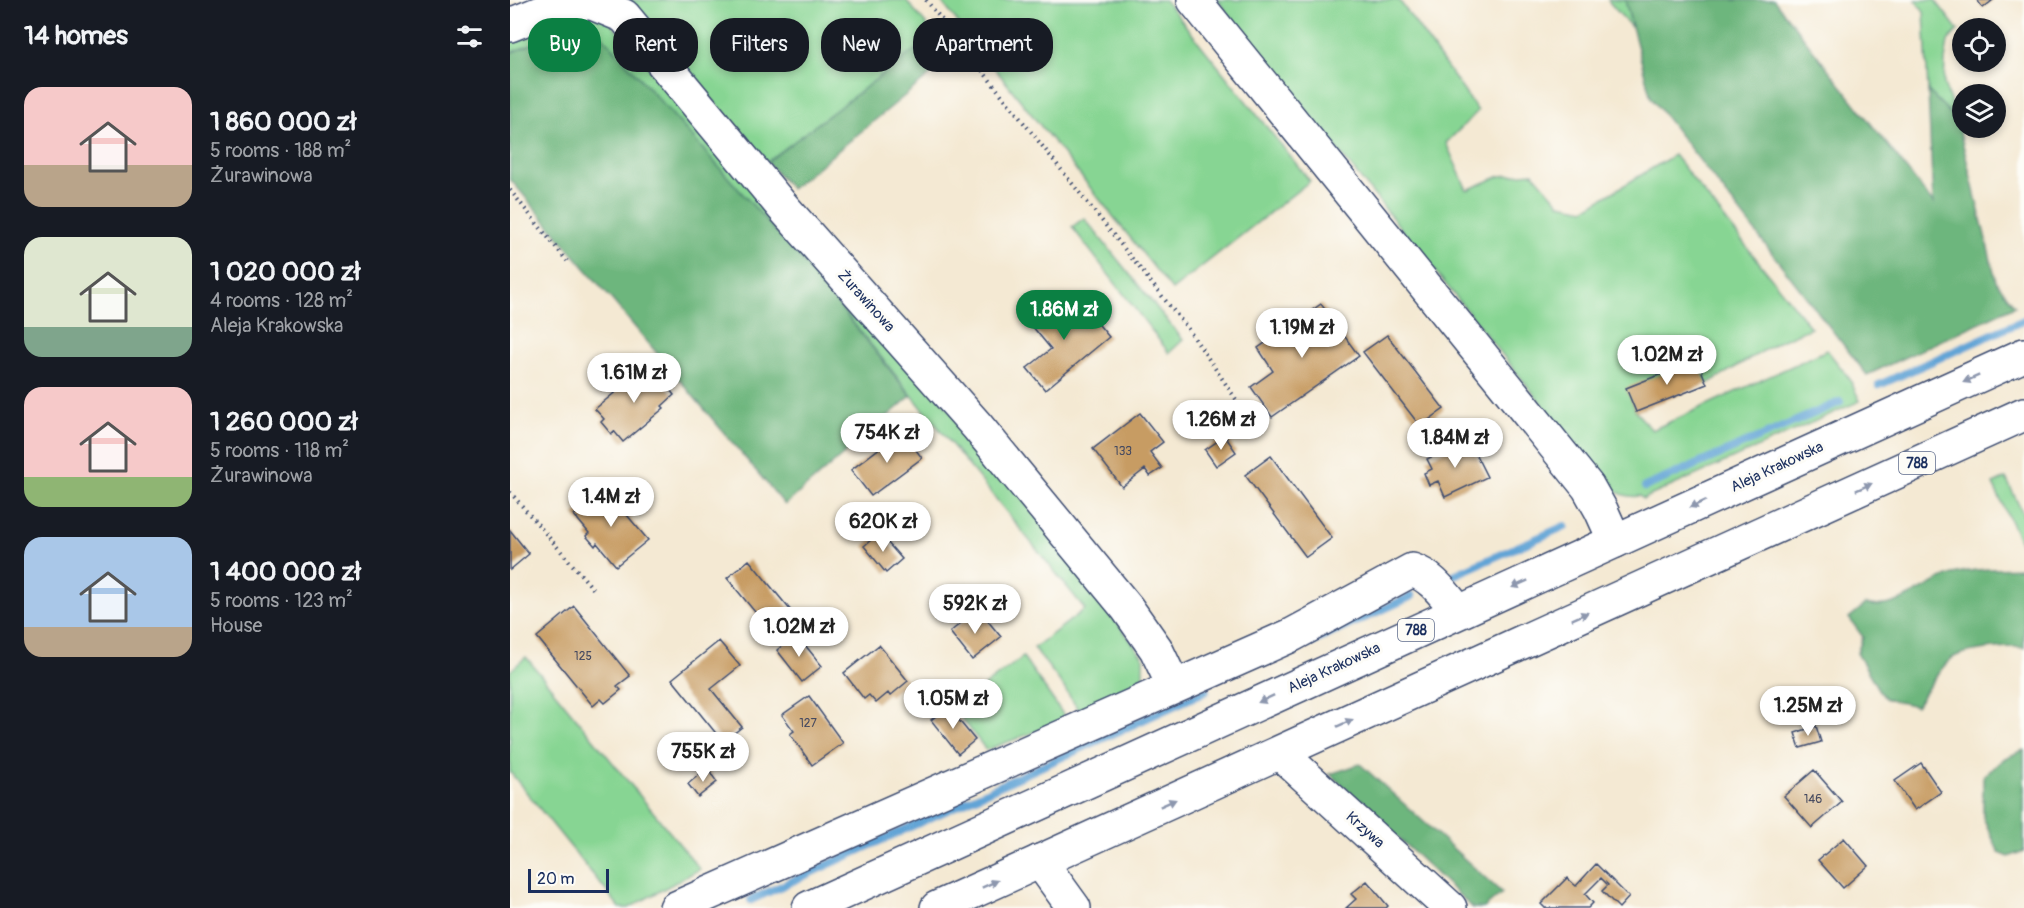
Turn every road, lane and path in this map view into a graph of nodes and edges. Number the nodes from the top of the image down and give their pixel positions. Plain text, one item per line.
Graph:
1 (926, 0) edge
2 (1194, 0) edge
3 (510, 25) edge
4 (510, 190) edge
5 (567, 261) dead end
6 (2024, 355) edge
7 (1244, 411) dead end
8 (2024, 414) edge
9 (510, 492) edge
10 (1616, 542) junction
11 (595, 591) dead end
12 (1458, 611) junction
13 (1174, 687) junction
14 (1280, 753) junction
15 (1040, 861) junction
16 (711, 901) edge
17 (676, 908) edge
18 (809, 908) edge
19 (937, 908) edge
20 (1074, 908) edge
21 (1450, 908) edge

1 - 7 path
2 - 10 street
3 - 13 street, Żurawinowa
4 - 5 path
6 -> 10 street, Aleja Krakowska / 788
14 -> 8 street, 788
9 - 11 path
10 -> 12 street, Aleja Krakowska / 788
12 - 13 street
12 -> 18 street, Aleja Krakowska / 788
13 - 16 street
15 -> 14 street, 788
14 - 21 street, Krzywa
19 -> 15 street, 788
15 - 20 street
16 - 17 street

